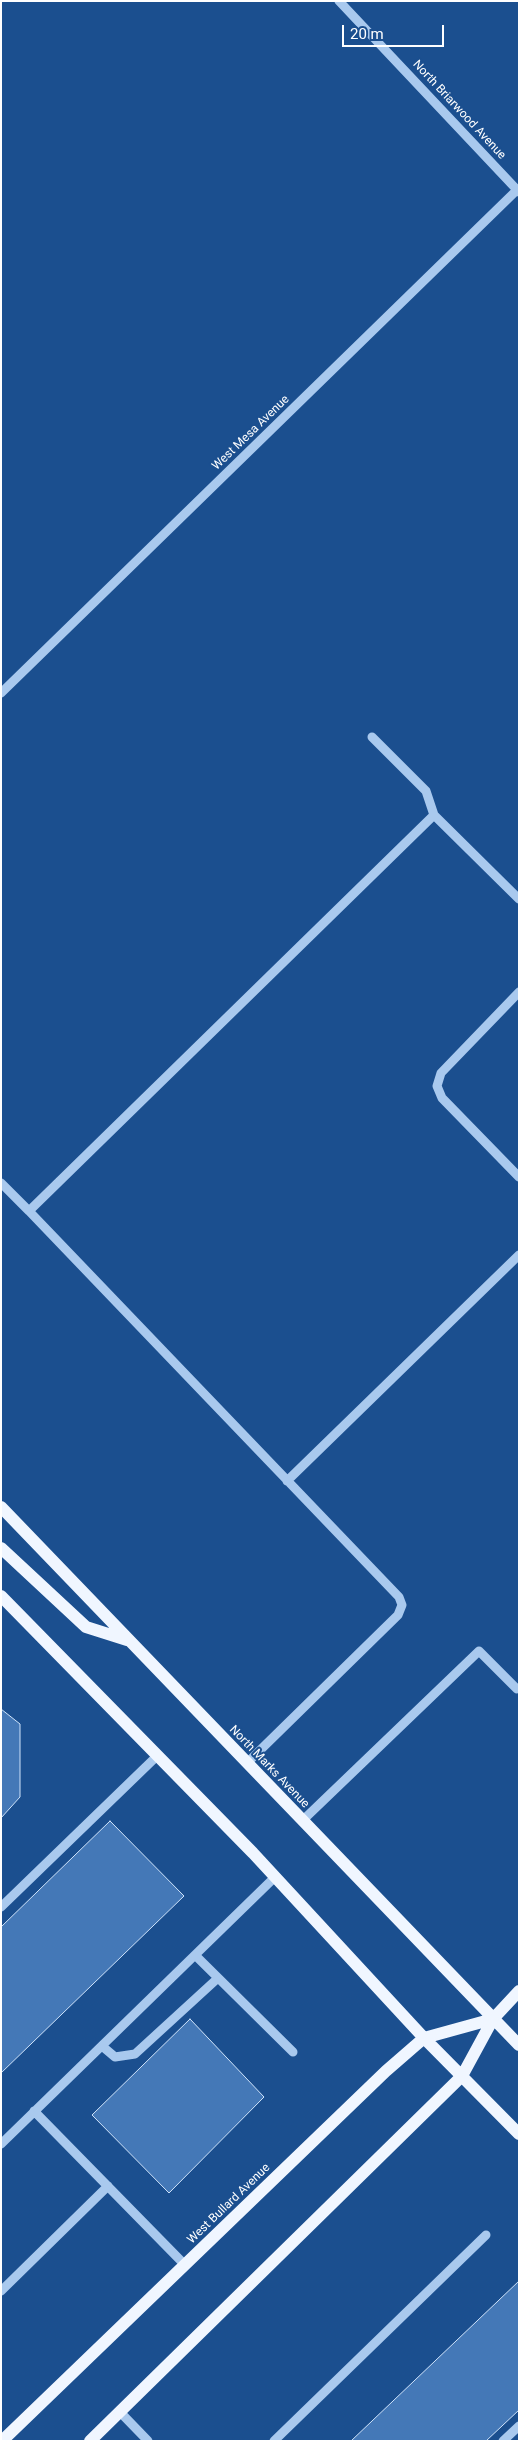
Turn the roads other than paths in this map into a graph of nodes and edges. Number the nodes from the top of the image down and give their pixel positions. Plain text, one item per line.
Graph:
1 (339, 1) edge
2 (518, 191) edge
3 (1, 693) edge
4 (372, 737) dead end
5 (434, 815) junction
6 (519, 899) edge
7 (519, 992) edge
8 (519, 1177) edge
9 (1, 1183) edge
10 (29, 1210) junction
11 (519, 1255) edge
12 (287, 1481) junction
13 (1, 1507) edge
14 (1, 1548) edge
15 (1, 1596) edge
16 (129, 1641) junction
17 (517, 1689) dead end
18 (157, 1756) junction
19 (247, 1763) junction
20 (302, 1821) junction
21 (275, 1877) junction
22 (1, 1907) edge
23 (195, 1955) junction
24 (218, 1978) junction
25 (519, 1991) edge
26 (493, 2019) junction
27 (424, 2038) junction
28 (102, 2046) junction
29 (519, 2046) edge
30 (293, 2052) dead end
31 (462, 2076) junction
32 (34, 2111) junction
33 (519, 2134) edge
34 (1, 2144) edge
35 (108, 2186) junction
36 (486, 2235) dead end
37 (185, 2265) junction
38 (1, 2291) edge
39 (120, 2412) junction
40 (519, 2426) edge
41 (2, 2441) edge
42 (90, 2441) edge
43 (148, 2441) edge
44 (274, 2441) edge
45 (503, 2441) edge

1 - 2 street, North Briarwood Avenue
2 - 3 street, West Mesa Avenue
4 - 5 street
5 - 6 street
5 - 10 street
7 - 8 street
9 - 10 street
10 - 12 street
11 - 12 street
12 - 19 street
13 - 16 main road, North Marks Avenue
14 - 16 main road
15 - 18 main road
16 - 19 main road, North Marks Avenue
17 - 20 street
18 - 21 main road
18 - 22 street
19 - 20 main road, North Marks Avenue
20 - 26 main road, North Marks Avenue
21 - 23 street
21 - 27 main road
23 - 24 street
23 - 28 street
24 - 28 street
24 - 30 street
25 - 26 main road
26 - 27 main road, West Bullard Avenue
26 - 29 main road, North Marks Avenue
26 - 31 main road
27 - 31 main road
27 - 37 main road, West Bullard Avenue
28 - 32 street
31 - 33 main road
31 - 39 main road
32 - 34 street
32 - 35 street
35 - 37 street
35 - 38 street
36 - 44 street
37 - 41 main road, West Bullard Avenue
39 - 42 main road
39 - 43 street
40 - 45 street

